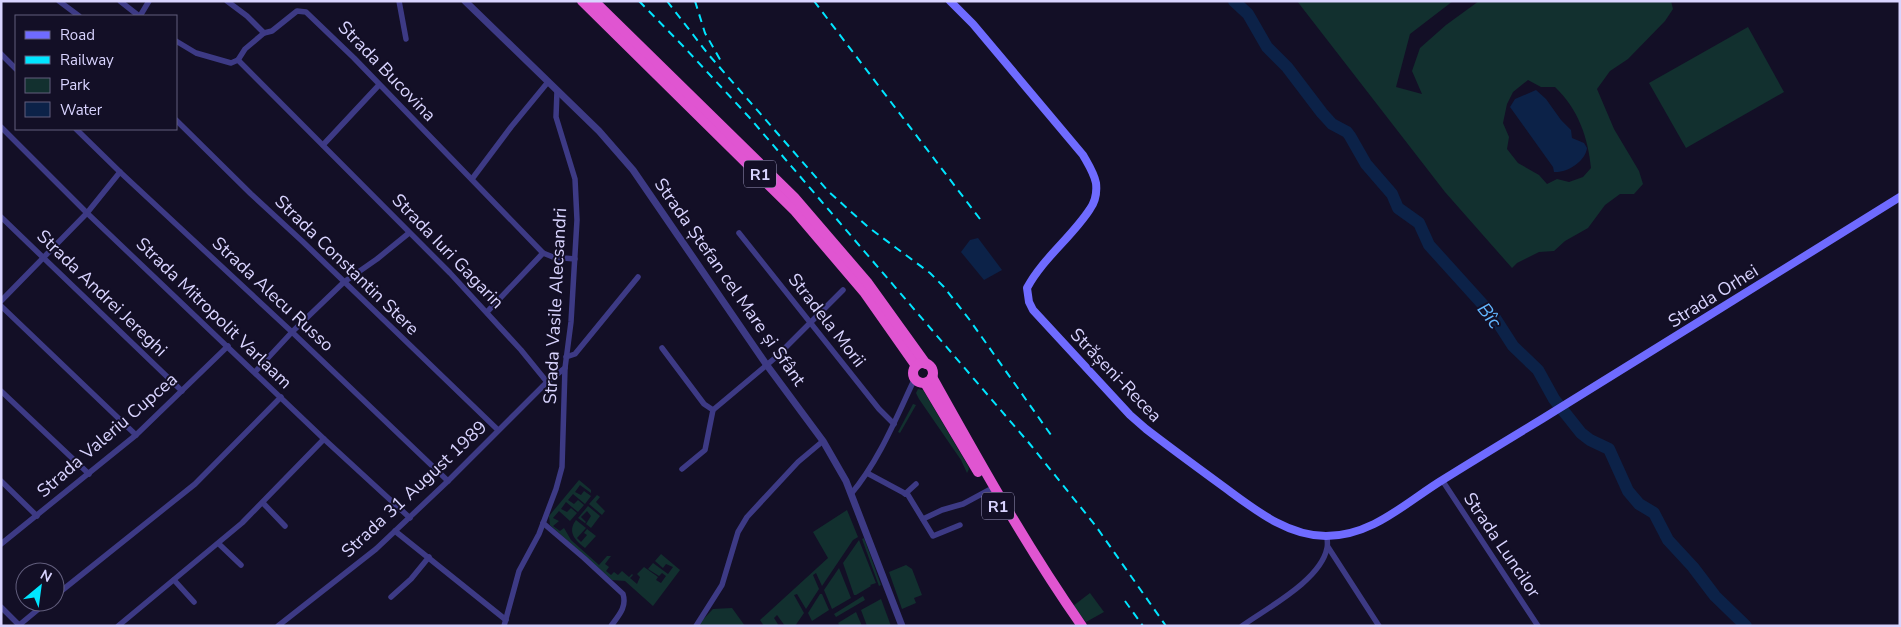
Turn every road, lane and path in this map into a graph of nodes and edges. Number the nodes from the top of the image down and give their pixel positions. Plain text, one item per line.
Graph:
1 (59, 1) edge
2 (120, 1) edge
3 (148, 1) edge
4 (227, 1) edge
5 (399, 1) edge
6 (465, 1) edge
7 (582, 1) edge
8 (594, 1) edge
9 (950, 1) edge
10 (77, 15) edge
11 (139, 15) edge
12 (141, 15) edge
13 (264, 33) junction
14 (406, 39) dead end
15 (178, 42) edge
16 (1, 54) edge
17 (238, 60) junction
18 (15, 67) edge
19 (548, 82) junction
20 (379, 85) junction
21 (557, 91) junction
22 (178, 122) edge
23 (1, 126) edge
24 (77, 130) edge
25 (323, 145) junction
26 (120, 172) junction
27 (472, 179) junction
28 (1900, 197) edge
29 (87, 213) junction
30 (1, 217) edge
31 (409, 233) junction
32 (739, 233) dead end
33 (543, 253) junction
34 (43, 258) junction
35 (575, 259) junction
36 (638, 277) dead end
37 (344, 282) junction
38 (842, 290) dead end
39 (1, 301) edge
40 (1, 306) edge
41 (487, 312) junction
42 (809, 322) junction
43 (292, 332) junction
44 (228, 346) junction
45 (662, 348) dead end
46 (566, 357) junction
47 (766, 364) junction
48 (921, 365) junction
49 (565, 368) junction
50 (255, 372) junction
51 (915, 378) junction
52 (929, 380) junction
53 (547, 382) junction
54 (182, 390) junction
55 (1, 391) edge
56 (281, 396) junction
57 (713, 410) junction
58 (1541, 419) joint
59 (894, 424) junction
60 (498, 430) junction
61 (136, 435) junction
62 (324, 439) junction
63 (823, 441) junction
64 (682, 469) dead end
65 (867, 473) junction
66 (89, 474) junction
67 (1442, 480) junction
68 (1, 481) edge
69 (448, 481) junction
70 (916, 484) dead end
71 (989, 490) junction
72 (850, 494) junction
73 (905, 494) junction
74 (263, 503) junction
75 (37, 516) junction
76 (410, 518) junction
77 (923, 519) junction
78 (543, 523) junction
79 (960, 525) dead end
80 (285, 526) dead end
81 (395, 531) junction
82 (1327, 536) junction
83 (1, 544) edge
84 (219, 544) junction
85 (1328, 547) junction
86 (429, 557) junction
87 (241, 566) dead end
88 (174, 580) junction
89 (65, 588) edge
90 (391, 597) dead end
91 (194, 602) dead end
92 (1, 607) edge
93 (35, 612) edge
94 (505, 623) edge
95 (19, 625) edge
96 (122, 625) edge
97 (278, 626) edge
98 (611, 626) edge
99 (696, 626) edge
100 (902, 626) edge
101 (1074, 626) edge
102 (1082, 626) edge
103 (1242, 626) edge
104 (1379, 626) edge
105 (1538, 626) edge

1 - 10 street
2 - 11 street
3 - 12 street
4 - 13 street
5 - 14 street
6 - 19 street, Strada Ștefan cel Mare și Sfânt
7 - 48 highway, R1
8 - 48 highway, R1
9 - 82 main road, Strășeni-Recea
13 - 17 street
13 - 20 street, Strada Bucovina
15 - 17 street
16 - 18 street
17 - 25 street, Strada Iuri Gagarin
19 - 21 street, Strada Ștefan cel Mare și Sfânt
19 - 27 street
20 - 25 street
20 - 27 street, Strada Bucovina
21 - 35 street, Strada Vasile Alecsandri
21 - 47 street, Strada Ștefan cel Mare și Sfânt
22 - 37 street, Strada Constantin Stere
23 - 29 street, Strada Mitropolit Varlaam
24 - 26 street, Strada Alecu Russo
25 - 31 street, Strada Iuri Gagarin
26 - 29 street
26 - 43 street, Strada Alecu Russo
27 - 33 street, Strada Bucovina
28 - 58 main road, Strada Orhei
29 - 34 street
29 - 44 street, Strada Mitropolit Varlaam
30 - 34 street, Strada Andrei Jereghi
31 - 37 street
31 - 41 street, Strada Iuri Gagarin
32 - 42 street, Stradela Morii
33 - 35 street
33 - 41 street
34 - 39 street
34 - 54 street, Strada Andrei Jereghi
35 - 46 street, Strada Vasile Alecsandri
36 - 46 street
37 - 43 street
37 - 60 street, Strada Constantin Stere
38 - 42 street
40 - 61 street
41 - 53 street, Strada Iuri Gagarin
42 - 47 street
42 - 59 street, Stradela Morii
43 - 50 street
43 - 69 street, Strada Alecu Russo
44 - 50 street, Strada Mitropolit Varlaam
44 - 54 street, Strada Valeriu Cupcea
45 - 57 street
46 - 49 street, Strada Vasile Alecsandri
47 - 57 street
47 - 63 street, Strada Ștefan cel Mare și Sfânt
48 - 51 highway
48 - 52 highway
49 - 53 street, Strada 31 August 1989
49 - 78 street, Strada Vasile Alecsandri
50 - 56 street, Strada Mitropolit Varlaam
51 - 52 highway
51 - 59 street
52 - 71 highway, R1
52 - 102 highway
53 - 60 street, Strada 31 August 1989
54 - 61 street, Strada Valeriu Cupcea
55 - 66 street
56 - 62 street, Strada Mitropolit Varlaam
56 - 89 street
57 - 64 street
58 - 67 main road, Strășeni-Recea
59 - 65 street
60 - 69 street, Strada 31 August 1989
61 - 66 street, Strada Valeriu Cupcea
62 - 74 street
62 - 76 street, Strada Mitropolit Varlaam
63 - 72 street, Strada Ștefan cel Mare și Sfânt
63 - 99 street
65 - 72 street
65 - 73 street
66 - 75 street, Strada Valeriu Cupcea
67 - 82 main road, Strășeni-Recea
67 - 105 street, Strada Luncilor
68 - 75 street
69 - 76 street, Strada 31 August 1989
70 - 73 street
71 - 77 street
71 - 101 highway, R1
72 - 100 street, Strada Ștefan cel Mare și Sfânt
73 - 77 street
74 - 80 street
74 - 84 street
75 - 83 street, Strada Valeriu Cupcea
76 - 81 street, Strada 31 August 1989
77 - 79 street
78 - 94 street, Strada Vasile Alecsandri
78 - 98 street
81 - 86 street, Strada Vasile Alecsandri
81 - 97 street, Strada 31 August 1989
82 - 85 street
84 - 87 street
84 - 88 street
85 - 103 street
85 - 104 street
86 - 90 street
86 - 94 street, Strada Vasile Alecsandri
88 - 91 street
88 - 96 street
92 - 95 street
93 - 95 street

